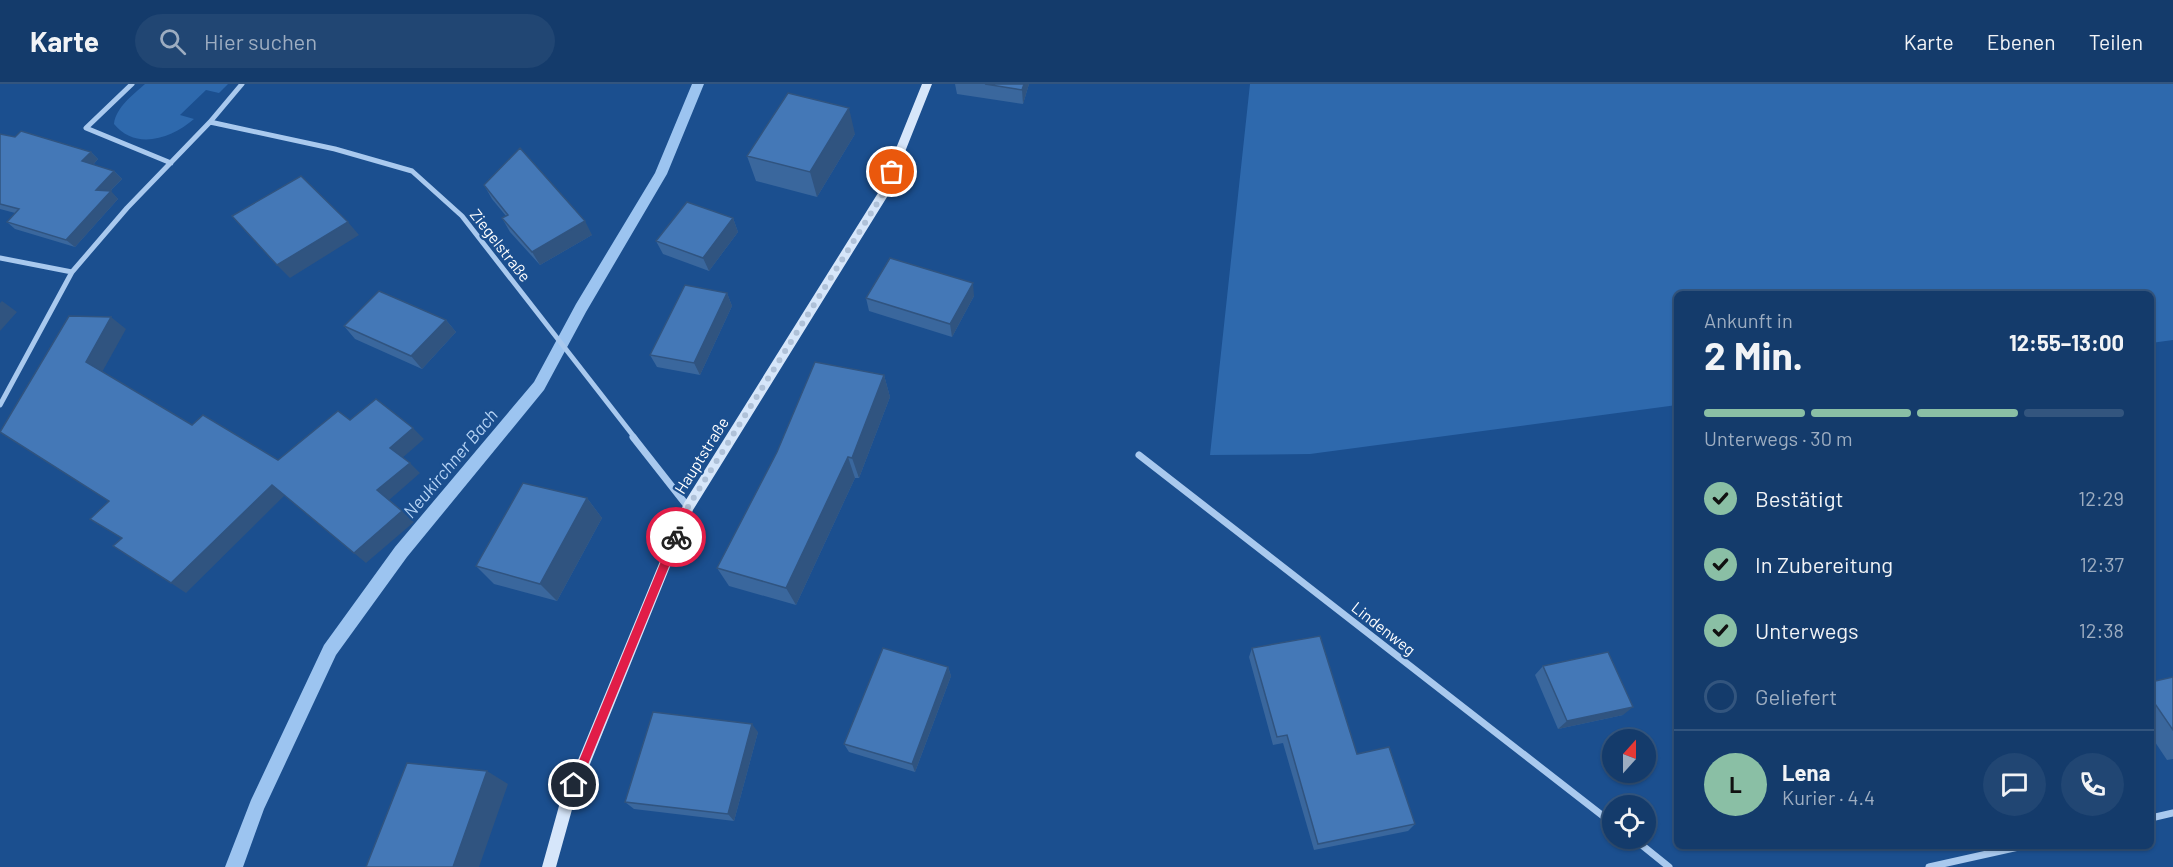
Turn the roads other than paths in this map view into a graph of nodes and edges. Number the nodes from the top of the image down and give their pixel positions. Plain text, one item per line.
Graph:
1 (132, 84) edge
2 (242, 84) edge
3 (927, 84) edge
4 (210, 122) junction
5 (171, 163) junction
6 (0, 258) edge
7 (72, 272) junction
8 (0, 405) edge
9 (1139, 455) dead end
10 (688, 507) junction
11 (2173, 813) edge
12 (1602, 815) edge
13 (2154, 817) edge
14 (1647, 849) edge
15 (2010, 849) edge
16 (549, 867) edge
17 (1670, 867) edge
18 (1929, 867) edge

1 - 5 street
2 - 4 street
3 - 10 main road, Hauptstraße
4 - 5 street
4 - 10 street, Ziegelstraße
5 - 7 street
6 - 7 street
7 - 8 street
9 - 12 street, Lindenweg
10 - 16 main road, Hauptstraße
11 - 13 street
14 - 17 street
15 - 18 street

